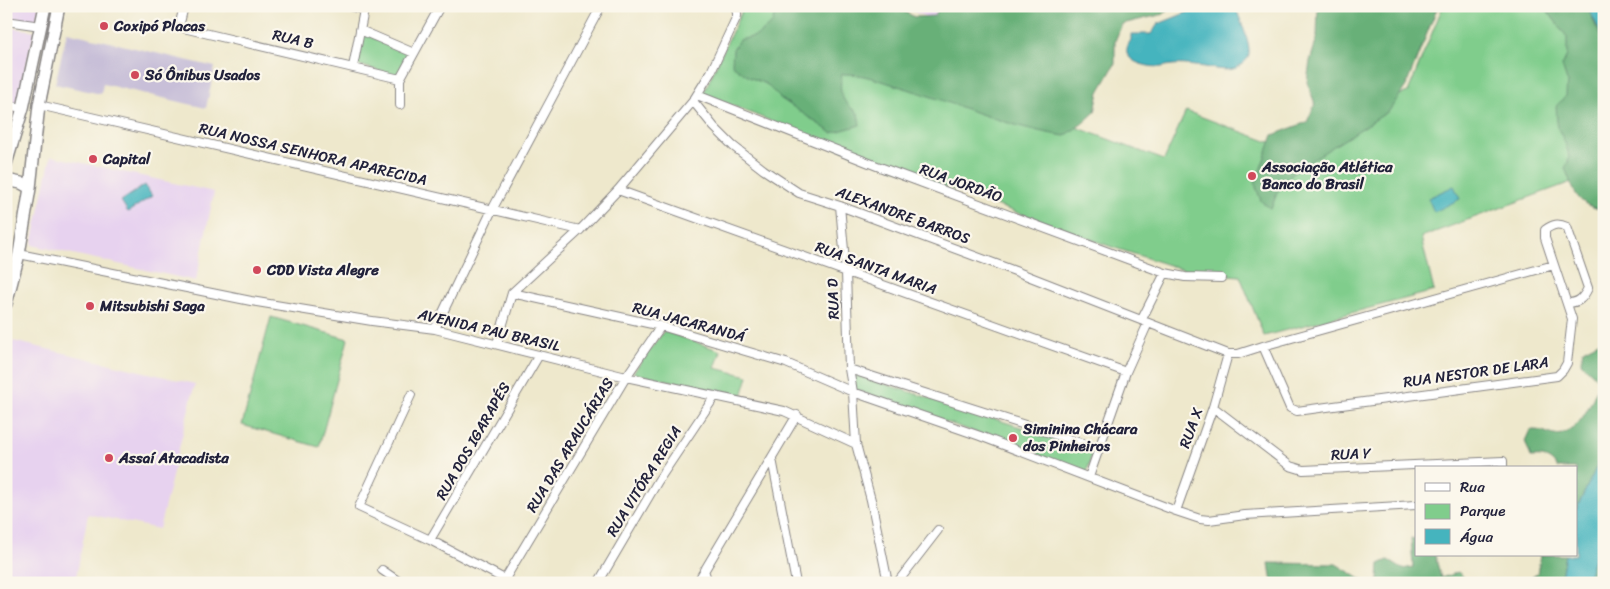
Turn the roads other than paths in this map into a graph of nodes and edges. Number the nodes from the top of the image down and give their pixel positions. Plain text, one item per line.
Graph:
1 (45, 6) edge
2 (59, 6) edge
3 (184, 6) edge
4 (349, 6) edge
5 (440, 6) edge
6 (600, 6) edge
7 (735, 6) edge
8 (6, 21) edge
9 (41, 26) junction
10 (360, 30) junction
11 (414, 54) junction
12 (353, 67) junction
13 (400, 79) junction
14 (695, 98) junction
15 (6, 105) edge
16 (39, 105) junction
17 (400, 105) dead end
18 (23, 108) junction
19 (6, 164) edge
20 (6, 180) edge
21 (30, 188) junction
22 (618, 190) junction
23 (840, 206) junction
24 (492, 210) junction
25 (580, 230) junction
26 (19, 254) junction
27 (1554, 265) junction
28 (846, 272) junction
29 (1165, 273) junction
30 (1221, 278) dead end
31 (512, 293) junction
32 (6, 303) edge
33 (1567, 303) junction
34 (1145, 321) junction
35 (661, 326) junction
36 (435, 329) junction
37 (497, 344) junction
38 (1263, 346) junction
39 (1228, 354) junction
40 (539, 355) junction
41 (849, 369) junction
42 (1126, 372) junction
43 (626, 377) junction
44 (853, 392) junction
45 (411, 395) dead end
46 (715, 396) junction
47 (1213, 407) junction
48 (797, 416) junction
49 (856, 444) junction
50 (1100, 449) junction
51 (772, 459) junction
52 (1503, 466) edge
53 (1089, 477) junction
54 (1415, 505) edge
55 (1176, 511) junction
56 (938, 530) dead end
57 (430, 540) junction
58 (382, 570) dead end
59 (704, 570) junction
60 (508, 581) edge
61 (401, 583) edge
62 (598, 583) edge
63 (697, 583) edge
64 (708, 583) edge
65 (796, 583) edge
66 (888, 583) edge
67 (897, 583) edge

1 - 9 highway
2 - 16 highway
3 - 12 street, RUA B
4 - 10 street
5 - 11 street
6 - 24 street
7 - 14 street
8 - 9 street
9 - 18 highway
10 - 11 street
10 - 12 street
11 - 13 street
12 - 13 street, RUA B
13 - 17 street
14 - 22 street
14 - 23 street, ALEXANDRE BARROS
14 - 29 street, RUA JORDÃO
15 - 18 street
16 - 21 highway
16 - 24 street, RUA NOSSA SENHORA APARECIDA
18 - 19 highway
20 - 21 highway
21 - 26 highway
22 - 25 street
22 - 28 street, RUA SANTA MARIA
23 - 28 street, RUA D
23 - 34 street, ALEXANDRE BARROS
24 - 25 street, RUA NOSSA SENHORA APARECIDA
24 - 36 street
25 - 31 street
26 - 32 highway
26 - 36 street, AVENIDA PAU BRASIL
27 - 33 street, RUA NESTOR DE LARA
27 - 33 street, RUA NESTOR DE LARA
27 - 38 street
28 - 41 street, RUA D
28 - 42 street, RUA SANTA MARIA
29 - 30 street, RUA JORDÃO
29 - 34 street
31 - 35 street, RUA JACARANDÁ
31 - 37 street
33 - 38 street, RUA NESTOR DE LARA
34 - 39 street, ALEXANDRE BARROS
34 - 42 street
35 - 43 street, RUA DAS ARAUCÁRIAS
35 - 44 street, RUA JACARANDÁ
36 - 37 street, AVENIDA PAU BRASIL
37 - 40 street, AVENIDA PAU BRASIL
38 - 39 street
39 - 47 street, RUA X
40 - 43 street, AVENIDA PAU BRASIL
40 - 57 street, RUA DOS IGARAPÉS
41 - 44 street, RUA D
41 - 50 street
42 - 50 street
43 - 46 street, AVENIDA PAU BRASIL
43 - 60 street, RUA DAS ARAUCÁRIAS
44 - 49 street, RUA D
44 - 53 street, RUA JACARANDÁ
45 - 57 street
46 - 48 street, AVENIDA PAU BRASIL
46 - 62 street, RUA VITÓRA REGIA
47 - 52 street, RUA Y
47 - 55 street, RUA X
48 - 49 street, AVENIDA PAU BRASIL
48 - 51 street
49 - 66 street, RUA D
50 - 53 street
51 - 59 street
51 - 65 street
53 - 55 street, RUA JACARANDÁ
54 - 55 street, RUA JACARANDÁ
56 - 67 street
57 - 60 street
58 - 61 street
59 - 63 street
59 - 64 street

